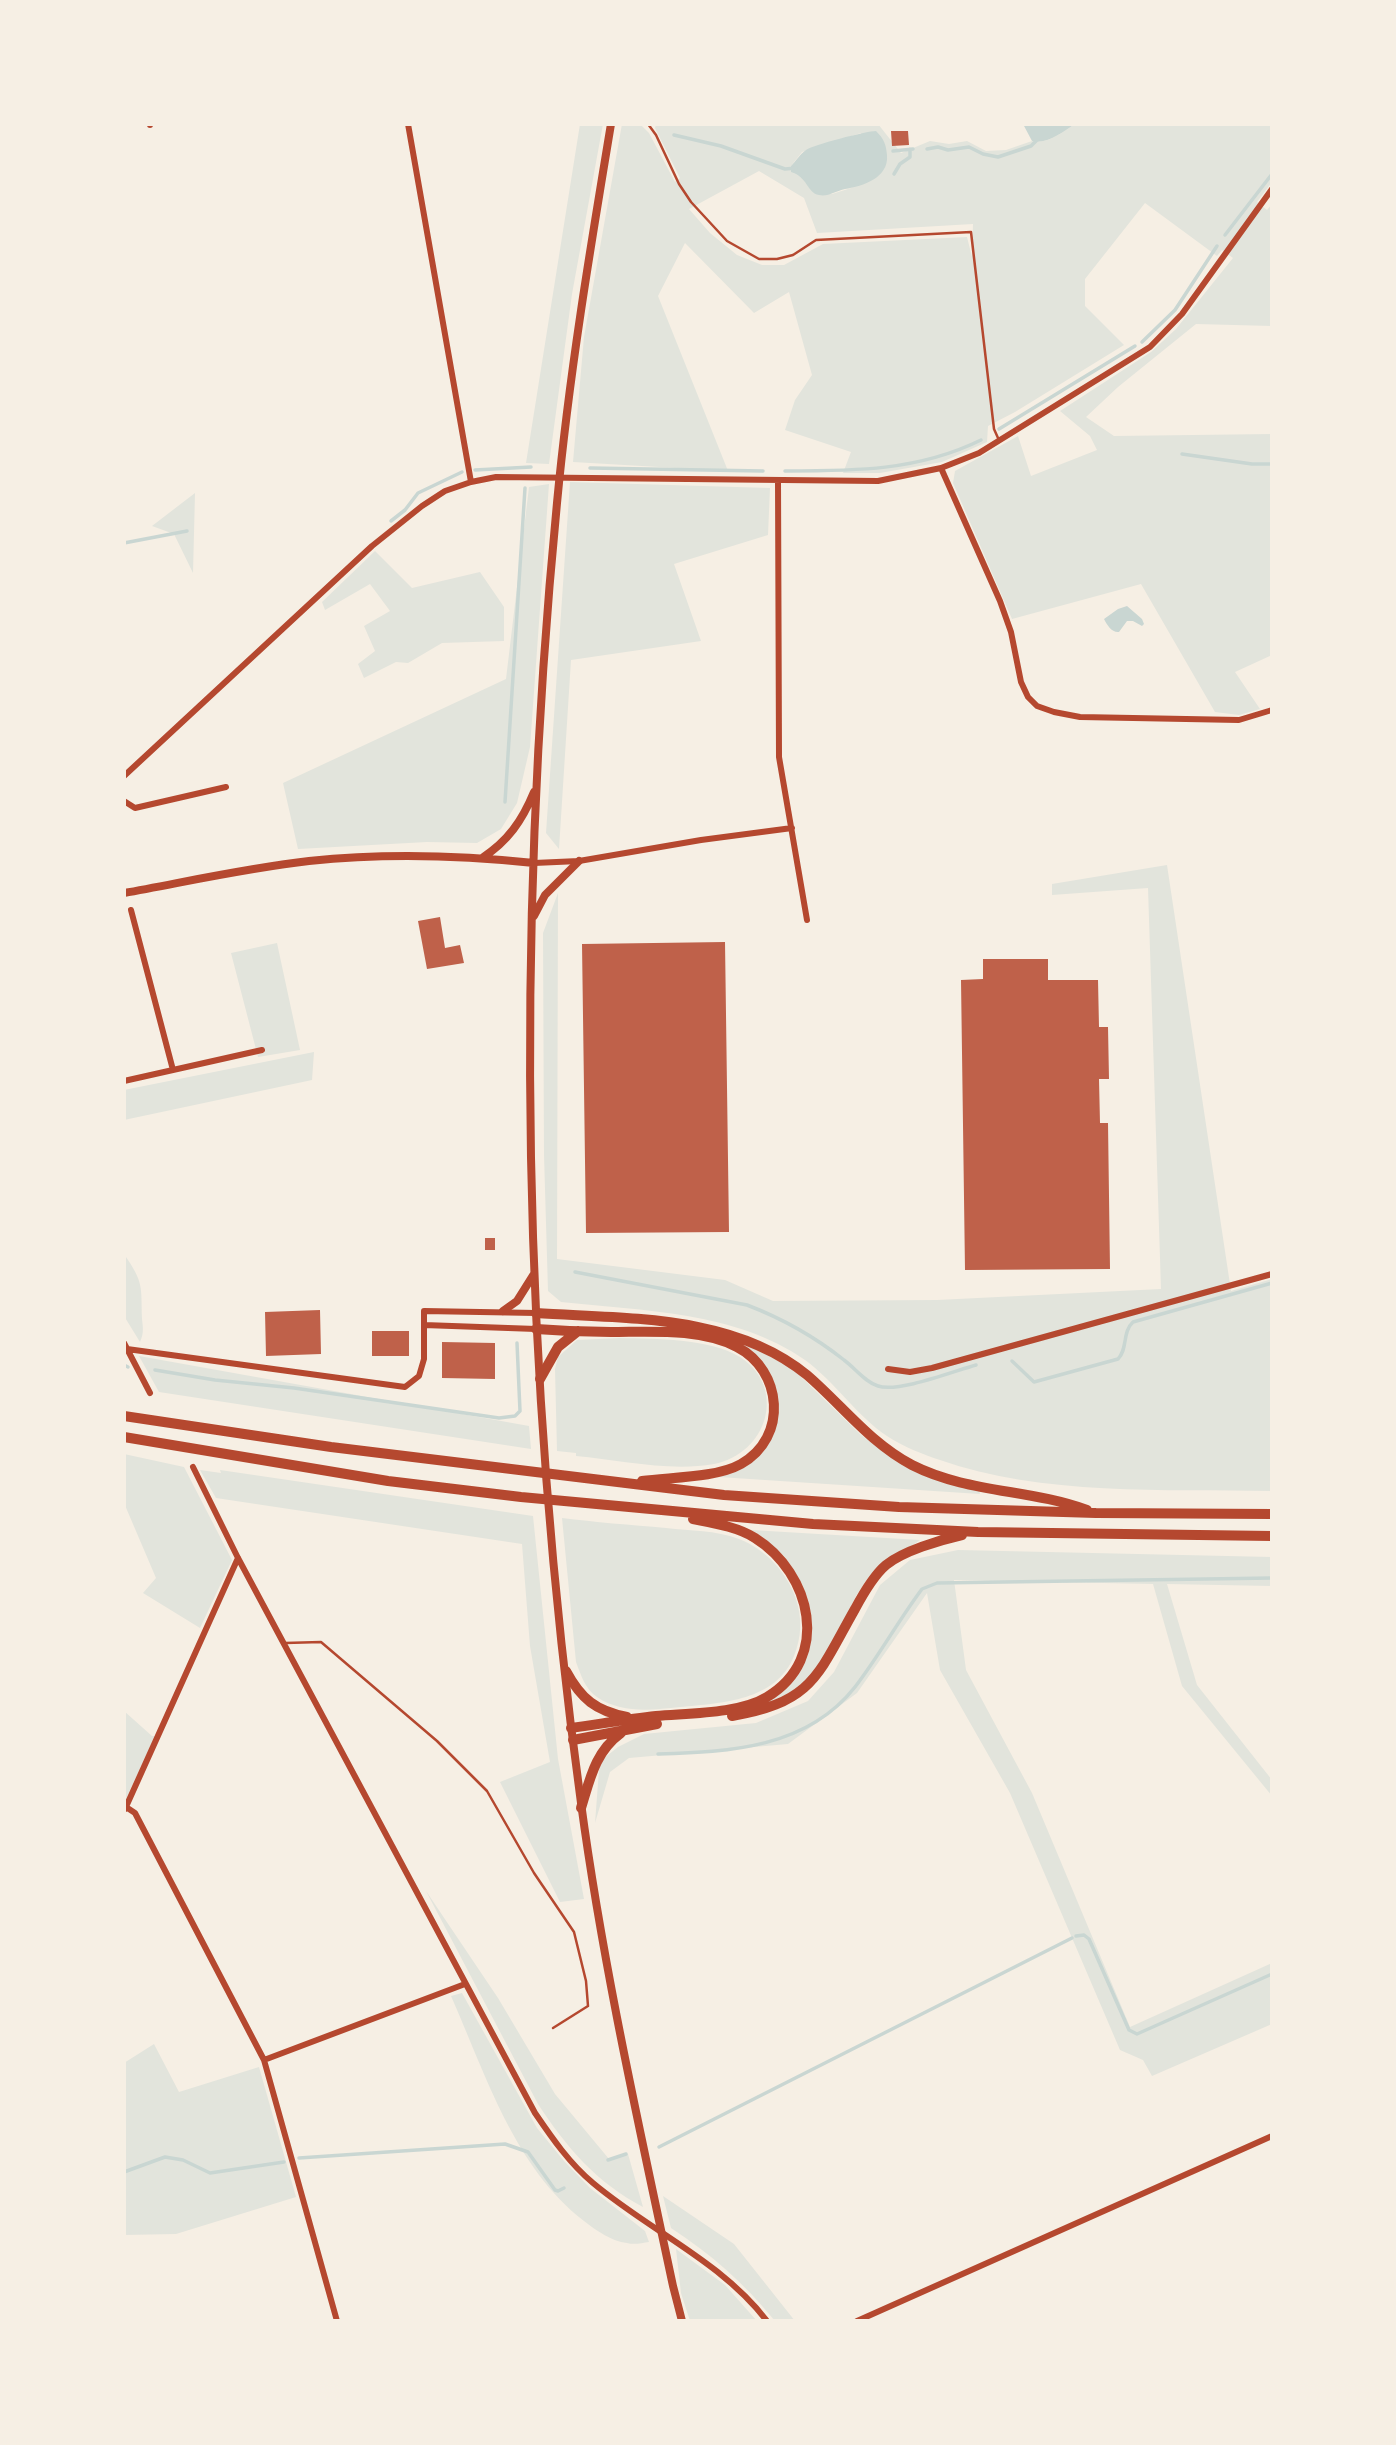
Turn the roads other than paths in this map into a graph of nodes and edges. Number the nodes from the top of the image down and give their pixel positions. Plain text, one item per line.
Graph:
1 (408, 124) edge
2 (648, 124) edge
3 (611, 126) edge
4 (1272, 189) edge
5 (999, 442) junction
6 (941, 468) junction
7 (778, 480) junction
8 (471, 482) junction
9 (1272, 710) edge
10 (124, 776) edge
11 (537, 786) junction
12 (226, 787) dead end
13 (124, 801) edge
14 (792, 828) junction
15 (482, 858) junction
16 (579, 860) junction
17 (534, 863) junction
18 (124, 893) edge
19 (131, 911) dead end
20 (533, 919) junction
21 (807, 920) dead end
22 (262, 1050) dead end
23 (173, 1070) junction
24 (124, 1081) edge
25 (535, 1272) junction
26 (1272, 1274) edge
27 (503, 1311) junction
28 (536, 1313) junction
29 (424, 1325) junction
30 (536, 1329) junction
31 (578, 1331) junction
32 (126, 1346) edge
33 (888, 1369) dead end
34 (540, 1379) junction
35 (150, 1393) dead end
36 (124, 1416) edge
37 (124, 1437) edge
38 (193, 1467) dead end
39 (625, 1483) junction
40 (646, 1509) junction
41 (1096, 1513) junction
42 (1272, 1514) edge
43 (978, 1532) junction
44 (1272, 1536) edge
45 (238, 1558) junction
46 (285, 1643) junction
47 (566, 1671) junction
48 (637, 1718) junction
49 (623, 1731) junction
50 (572, 1734) junction
51 (125, 1808) edge
52 (582, 1808) junction
53 (465, 1984) junction
54 (553, 2028) dead end
55 (264, 2060) junction
56 (1272, 2136) edge
57 (337, 2321) edge
58 (682, 2321) edge
59 (767, 2321) edge
60 (857, 2321) edge

1 - 8 street
2 - 5 lane
3 - 11 main road
4 - 5 street
5 - 6 street
6 - 7 street
6 - 9 street
7 - 8 street
7 - 14 street
8 - 10 street
11 - 15 main road
11 - 17 main road
12 - 13 street
14 - 16 street
14 - 21 street
15 - 17 main road
15 - 18 main road
16 - 17 street
16 - 20 main road
17 - 20 main road
19 - 23 street
20 - 25 main road
22 - 23 street
23 - 24 street
25 - 27 main road
25 - 28 main road
26 - 33 street
27 - 28 street
27 - 29 street
28 - 30 main road
28 - 41 highway
29 - 30 street
29 - 32 street
30 - 31 highway
30 - 34 main road
31 - 34 highway
31 - 39 highway
32 - 35 street
34 - 47 main road
36 - 39 highway
37 - 40 highway
38 - 45 street
39 - 41 highway
40 - 43 highway
40 - 48 highway
41 - 42 highway
43 - 44 highway
43 - 49 highway
45 - 46 street
45 - 51 street
46 - 53 street
46 - 54 lane
47 - 48 highway
47 - 50 main road
48 - 50 highway
49 - 50 highway
49 - 52 highway
50 - 52 main road
51 - 55 street
52 - 58 main road
53 - 55 street
53 - 59 street
55 - 57 street
56 - 60 street

